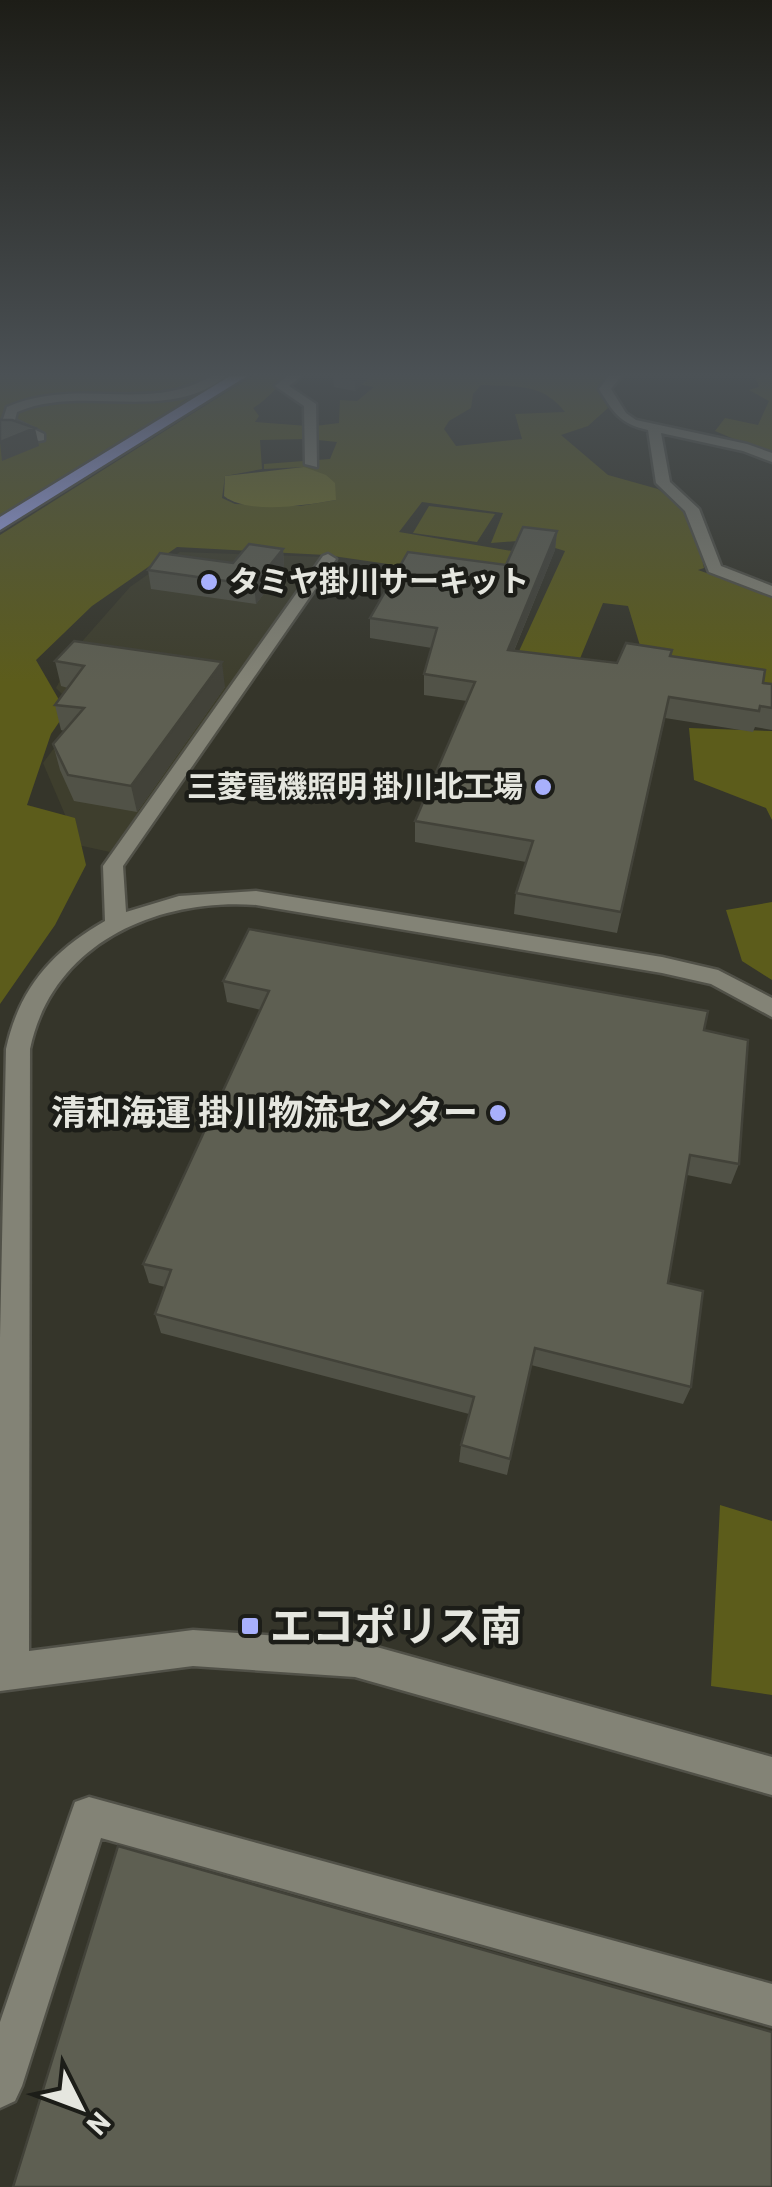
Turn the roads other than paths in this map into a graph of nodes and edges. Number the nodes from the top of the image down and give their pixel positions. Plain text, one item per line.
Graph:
1 (74, 478) edge
2 (662, 478) edge
3 (0, 524) edge
4 (328, 560) dead end
5 (772, 591) edge
6 (116, 925) junction
7 (772, 1009) edge
8 (7, 1411) edge
9 (6, 1671) edge
10 (772, 1776) edge
11 (772, 2005) edge
12 (0, 2086) edge

1 - 3 highway
2 - 5 street
4 - 6 street
6 - 7 street
6 - 8 street
8 - 9 street
9 - 10 street
11 - 12 street

